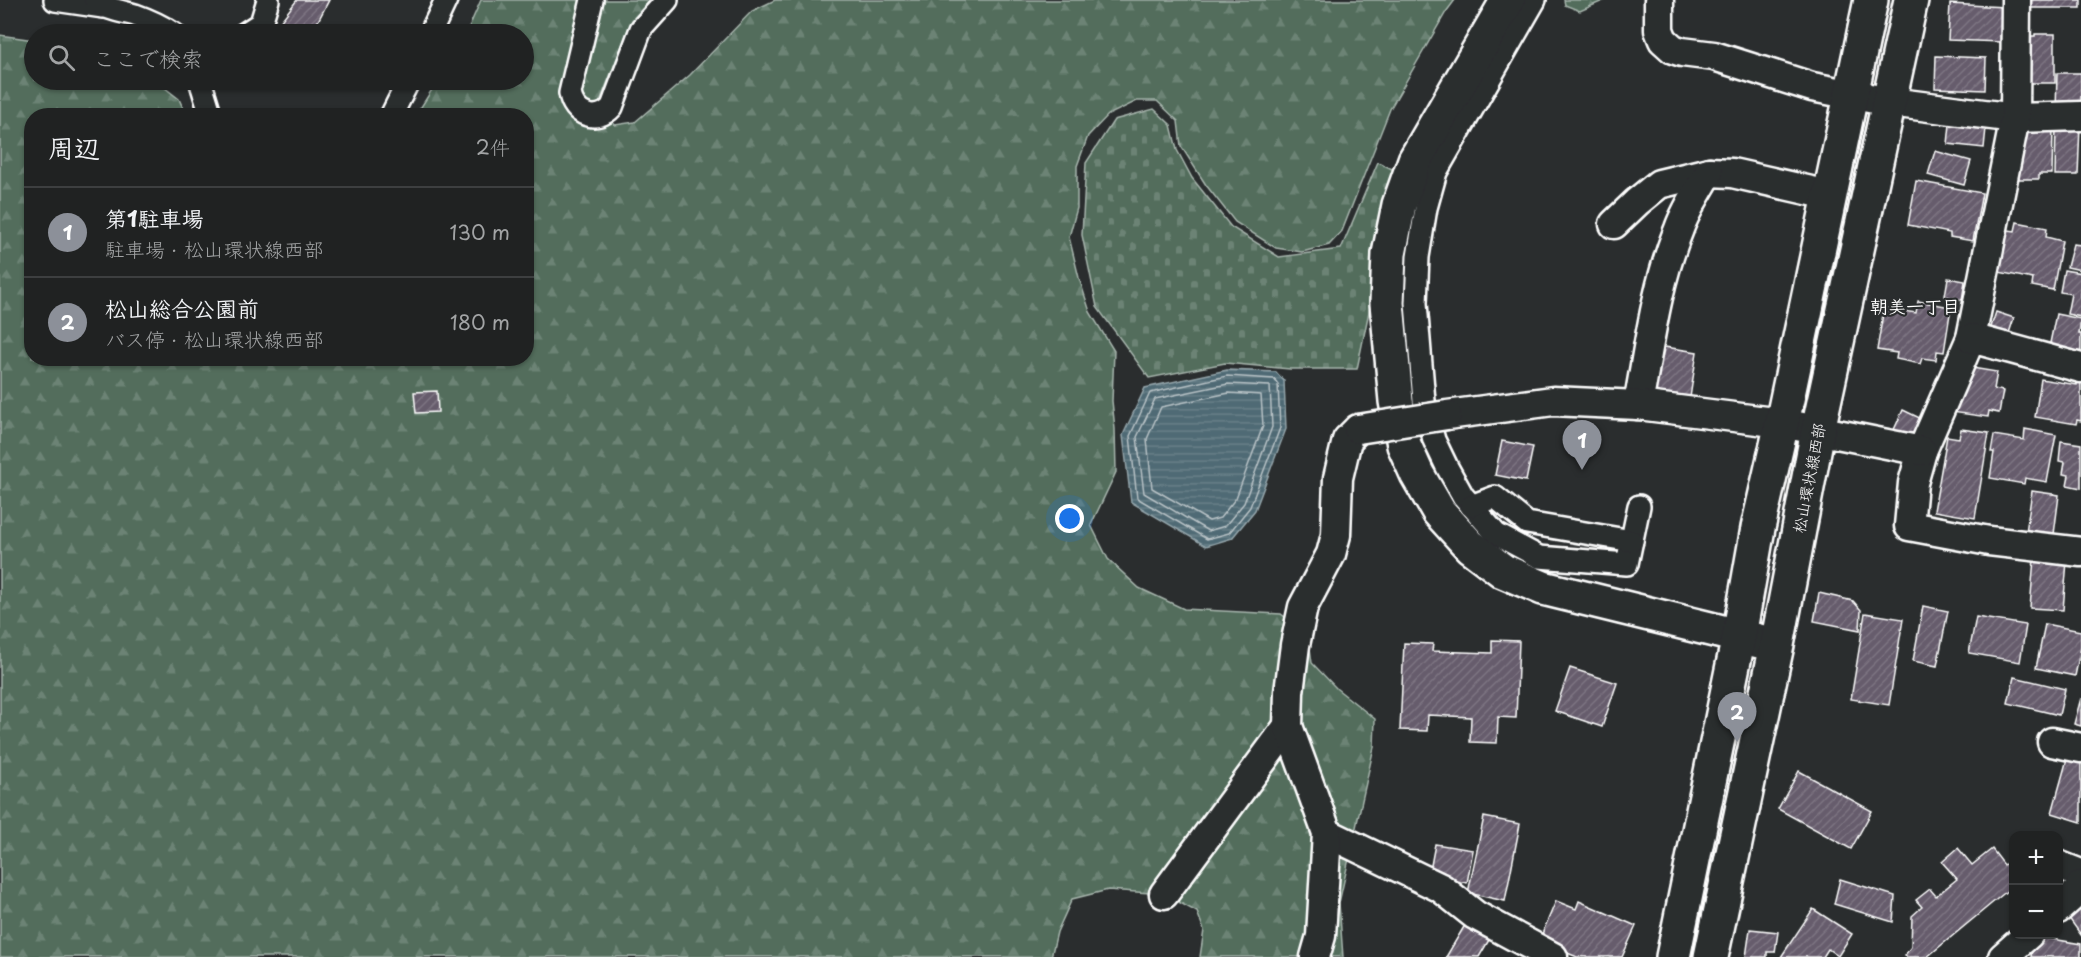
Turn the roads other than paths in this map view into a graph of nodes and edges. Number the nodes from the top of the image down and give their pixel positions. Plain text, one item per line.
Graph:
1 (55, 0) edge
2 (268, 0) edge
3 (446, 0) edge
4 (592, 0) edge
5 (668, 0) edge
6 (1508, 0) edge
7 (1535, 0) edge
8 (1659, 0) edge
9 (1870, 0) edge
10 (1911, 0) edge
11 (2016, 0) edge
12 (99, 3) edge
13 (156, 24) edge
14 (258, 24) edge
15 (435, 24) edge
16 (203, 90) edge
17 (404, 90) edge
18 (1850, 95) junction
19 (1890, 102) junction
20 (209, 108) edge
21 (395, 108) edge
22 (2081, 116) edge
23 (2015, 118) junction
24 (1709, 172) junction
25 (1829, 195) junction
26 (1614, 224) dead end
27 (1971, 338) junction
28 (2081, 368) edge
29 (1638, 405) junction
30 (1782, 423) junction
31 (1818, 430) junction
32 (1922, 451) junction
33 (1471, 506) junction
34 (1640, 506) dead end
35 (1632, 541) junction
36 (2081, 552) edge
37 (1738, 636) junction
38 (1777, 645) junction
39 (1288, 726) junction
40 (2052, 742) dead end
41 (2081, 748) edge
42 (1327, 833) junction
43 (2063, 868) edge
44 (2081, 873) edge
45 (2081, 885) edge
46 (1164, 894) dead end
47 (2063, 905) edge
48 (2024, 939) edge
49 (1314, 957) edge
50 (1553, 957) edge
51 (1673, 957) edge
52 (1711, 957) edge
53 (2004, 957) edge

1 - 12 street
2 - 14 street
3 - 15 street
4 - 5 street
6 - 37 street
7 - 33 street
8 - 18 street
9 - 18 street
10 - 19 street, 松山環状線西部
11 - 23 street
12 - 13 street
16 - 20 street
17 - 21 street
18 - 19 street
18 - 25 street
19 - 23 street
19 - 31 street, 松山環状線西部
22 - 23 street
23 - 27 street
24 - 25 street
24 - 26 street
24 - 29 street
25 - 30 street
27 - 28 street
27 - 32 street
29 - 30 street
29 - 39 street, bridge
30 - 31 street
30 - 37 street
31 - 32 street
31 - 38 street, 松山環状線西部
32 - 36 street
33 - 35 street
33 - 35 street
34 - 35 street
37 - 38 street
37 - 51 street
38 - 52 street, 松山環状線西部
39 - 42 street
39 - 46 street
40 - 41 street
42 - 49 street
42 - 50 street
43 - 44 street
45 - 47 street
48 - 53 street

